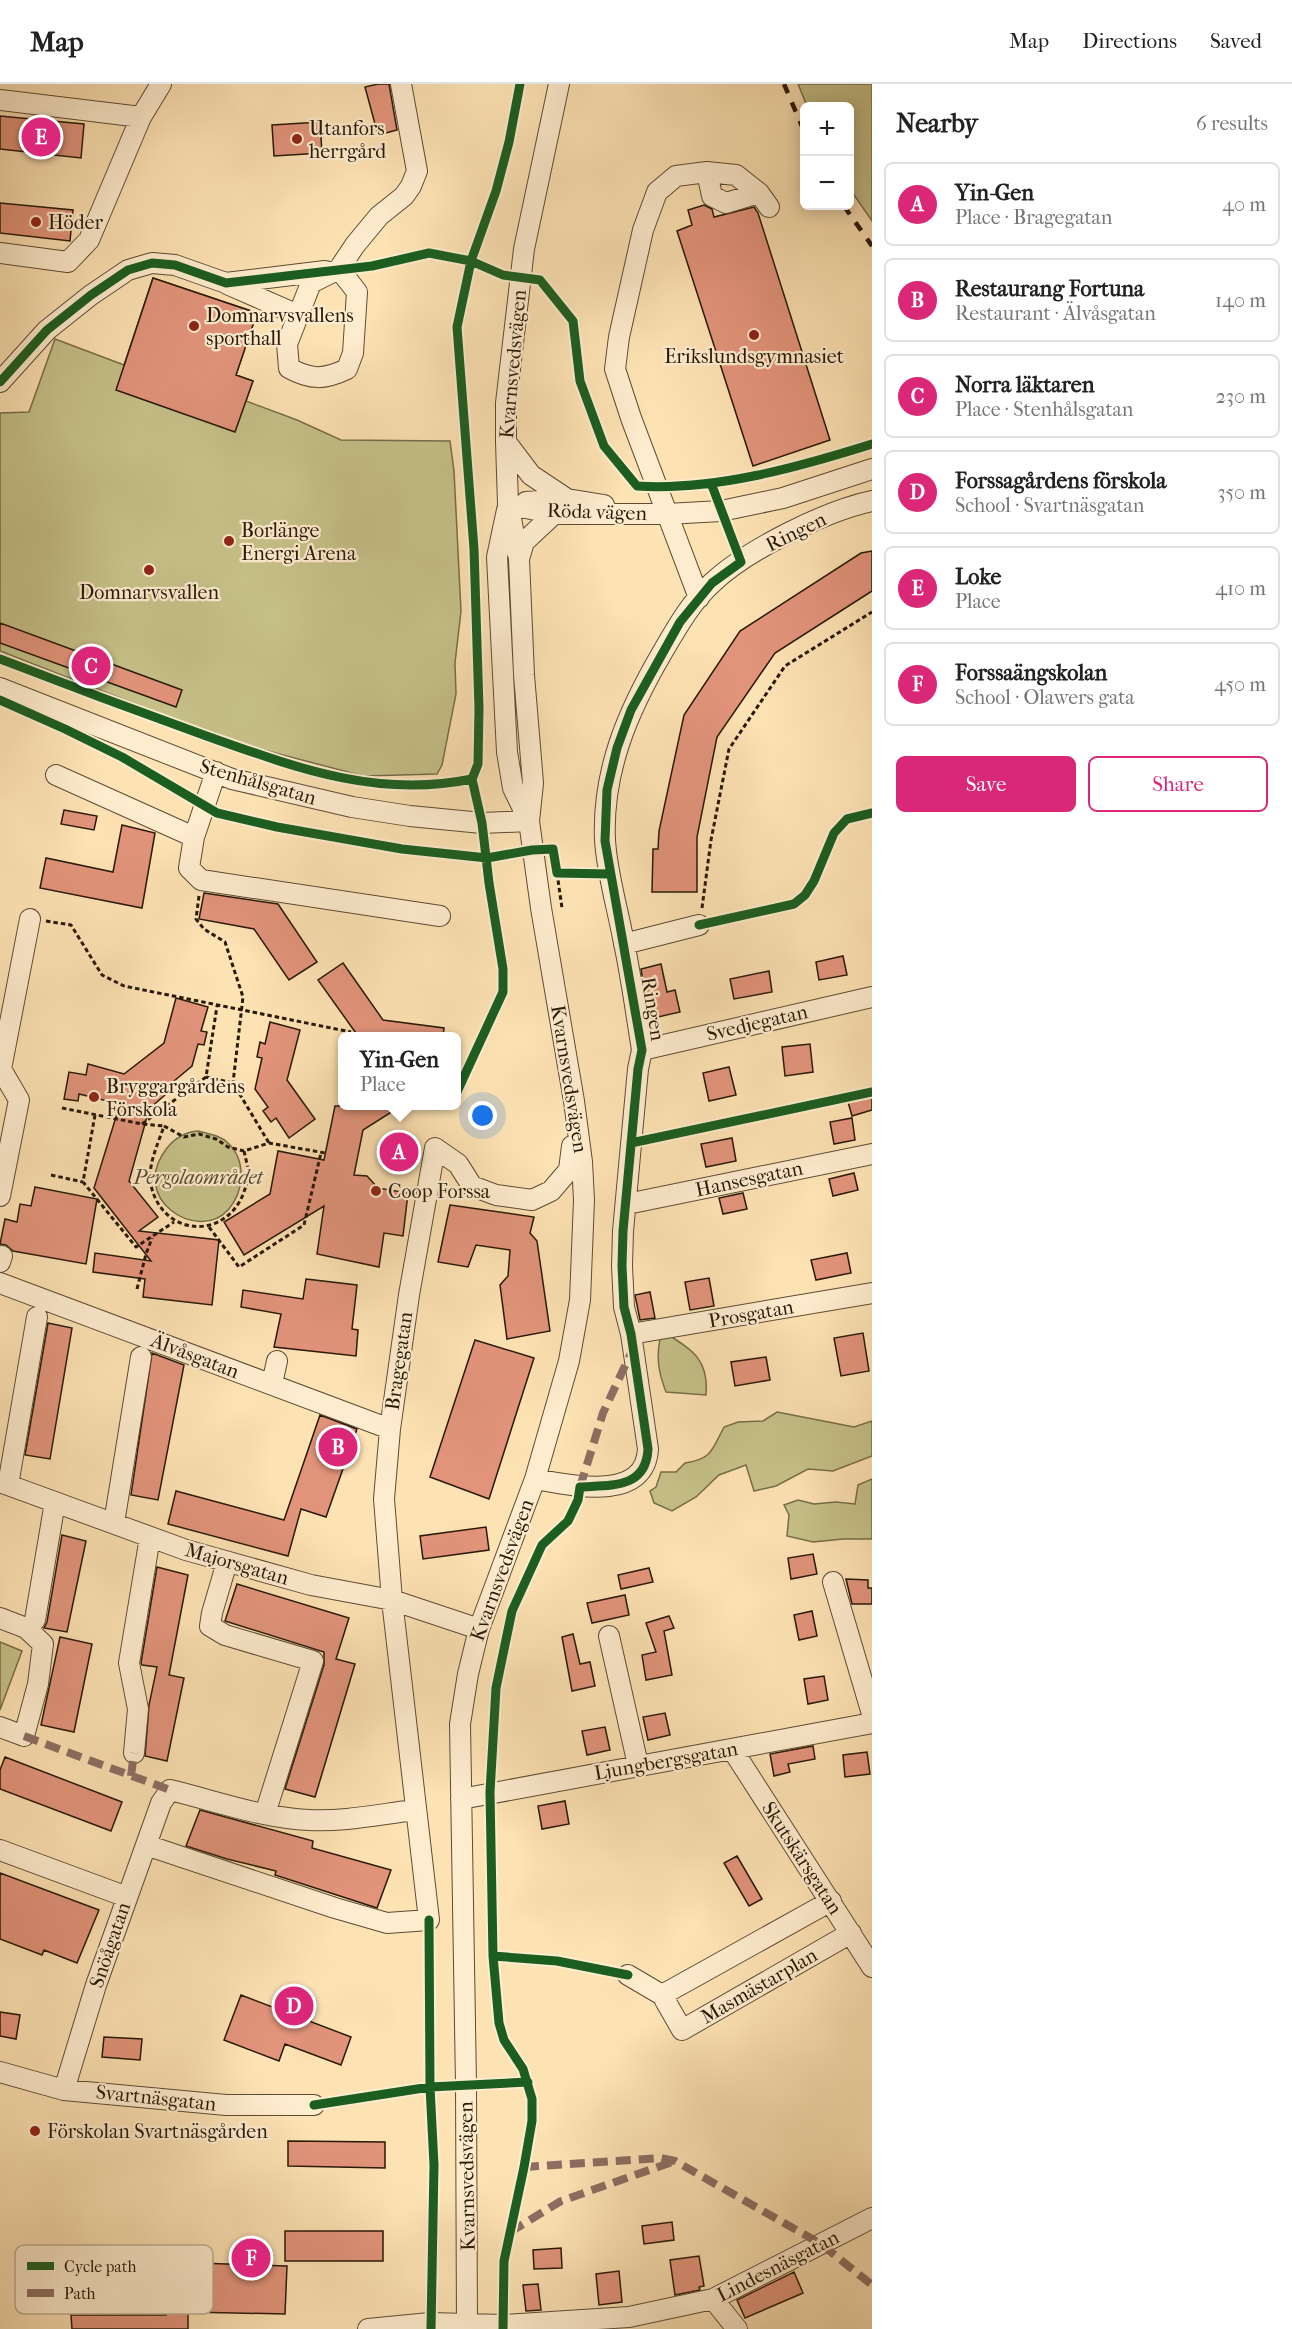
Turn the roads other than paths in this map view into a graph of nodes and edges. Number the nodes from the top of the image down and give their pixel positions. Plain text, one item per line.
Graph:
1 (161, 84) edge
2 (401, 84) edge
3 (559, 84) edge
4 (0, 100) edge
5 (141, 117) junction
6 (707, 172) junction
7 (0, 253) edge
8 (339, 269) junction
9 (226, 283) junction
10 (298, 315) junction
11 (0, 382) edge
12 (506, 441) junction
13 (872, 469) edge
14 (567, 499) junction
15 (872, 501) edge
16 (508, 504) junction
17 (554, 514) junction
18 (667, 514) junction
19 (519, 559) junction
20 (699, 598) junction
21 (0, 688) edge
22 (216, 772) junction
23 (56, 775) dead end
24 (529, 820) junction
25 (194, 837) junction
26 (440, 916) dead end
27 (30, 919) road end
28 (699, 925) road end
29 (624, 944) junction
30 (872, 997) edge
31 (642, 1050) junction
32 (574, 1101) junction
33 (872, 1154) edge
34 (0, 1196) edge
35 (627, 1204) junction
36 (0, 1283) edge
37 (872, 1293) edge
38 (37, 1317) dead end
39 (631, 1334) junction
40 (141, 1357) dead end
41 (277, 1361) dead end
42 (272, 1384) junction
43 (390, 1429) junction
44 (535, 1479) junction
45 (4, 1484) edge
46 (55, 1502) junction
47 (114, 1523) junction
48 (150, 1537) junction
49 (227, 1562) junction
50 (833, 1582) dead end
51 (392, 1600) junction
52 (0, 1618) edge
53 (34, 1620) dead end
54 (479, 1629) junction
55 (609, 1636) dead end
56 (872, 1714) edge
57 (872, 1723) edge
58 (0, 1727) edge
59 (732, 1749) junction
60 (134, 1753) dead end
61 (638, 1765) junction
62 (461, 1799) junction
63 (415, 1810) junction
64 (265, 1814) junction
65 (146, 1845) junction
66 (0, 1850) edge
67 (127, 1897) junction
68 (831, 1901) junction
69 (851, 1933) junction
70 (872, 1967) edge
71 (628, 1975) dead end
72 (662, 1995) junction
73 (0, 2072) edge
74 (64, 2090) junction
75 (314, 2104) dead end
76 (872, 2218) edge
77 (713, 2299) junction
78 (468, 2326) edge
79 (368, 2329) edge
80 (737, 2329) edge

1 - 5 street
2 - 8 street
3 - 12 street, Kvarnsvedsvägen
4 - 5 street
5 - 7 street
6 - 6 street
6 - 18 street
8 - 9 street
8 - 10 street
8 - 10 street
9 - 10 street
9 - 11 street
12 - 14 street
12 - 16 street, Kvarnsvedsvägen
13 - 18 street, Röda vägen
14 - 16 street, Röda vägen
14 - 18 street, Röda vägen
15 - 20 street, Ringen
16 - 17 street, Röda vägen
16 - 19 street, Kvarnsvedsvägen
16 - 24 street, Kvarnsvedsvägen
17 - 18 street, Röda vägen
17 - 19 street
18 - 20 street
19 - 24 street, Kvarnsvedsvägen
20 - 29 street, Ringen
21 - 22 street, Stenhålsgatan
22 - 24 street, Stenhålsgatan
22 - 25 street
23 - 25 street
24 - 32 street, Kvarnsvedsvägen
25 - 26 street
27 - 34 street
28 - 29 street
29 - 31 street, Ringen
30 - 31 street, Svedjegatan
31 - 35 street, Ringen
32 - 43 street, Bragegatan
32 - 44 street, Kvarnsvedsvägen
33 - 35 street, Hansesgatan
35 - 39 street, Ringen
36 - 42 street, Älvåsgatan
37 - 39 street, Prosgatan
38 - 45 street
39 - 44 street, Ringen
40 - 47 street
41 - 42 street
42 - 43 street, Älvåsgatan
43 - 51 street, Bragegatan
44 - 54 street, Kvarnsvedsvägen
45 - 46 street, Majorsgatan
46 - 47 street, Majorsgatan
46 - 53 street
47 - 48 street, Majorsgatan
48 - 49 street, Majorsgatan
48 - 60 street
49 - 51 street, Majorsgatan
49 - 64 street
50 - 56 street
51 - 54 street, Majorsgatan
51 - 63 street, Bragegatan
52 - 58 street
54 - 62 street, Kvarnsvedsvägen
55 - 61 street
57 - 59 street, Ljungbergsgatan
59 - 61 street, Ljungbergsgatan
59 - 68 street, Skutskärsgatan
61 - 62 street, Ljungbergsgatan
62 - 78 street, Kvarnsvedsvägen
63 - 64 street
63 - 65 street, Bragegatan
64 - 65 street, Snöågatan
65 - 67 street, Snöågatan
66 - 67 street
67 - 74 street, Snöågatan
68 - 69 street, Skutskärsgatan
68 - 72 street, Masmästarplan
69 - 70 street, Skutskärsgatan
69 - 72 street, Masmästarplan
71 - 72 street
73 - 74 street, Svartnäsgatan
74 - 75 street, Svartnäsgatan
76 - 77 street, Lindesnäsgatan
77 - 78 street, Lindesnäsgatan
77 - 80 street
78 - 79 street, Lindesnäsgatan

